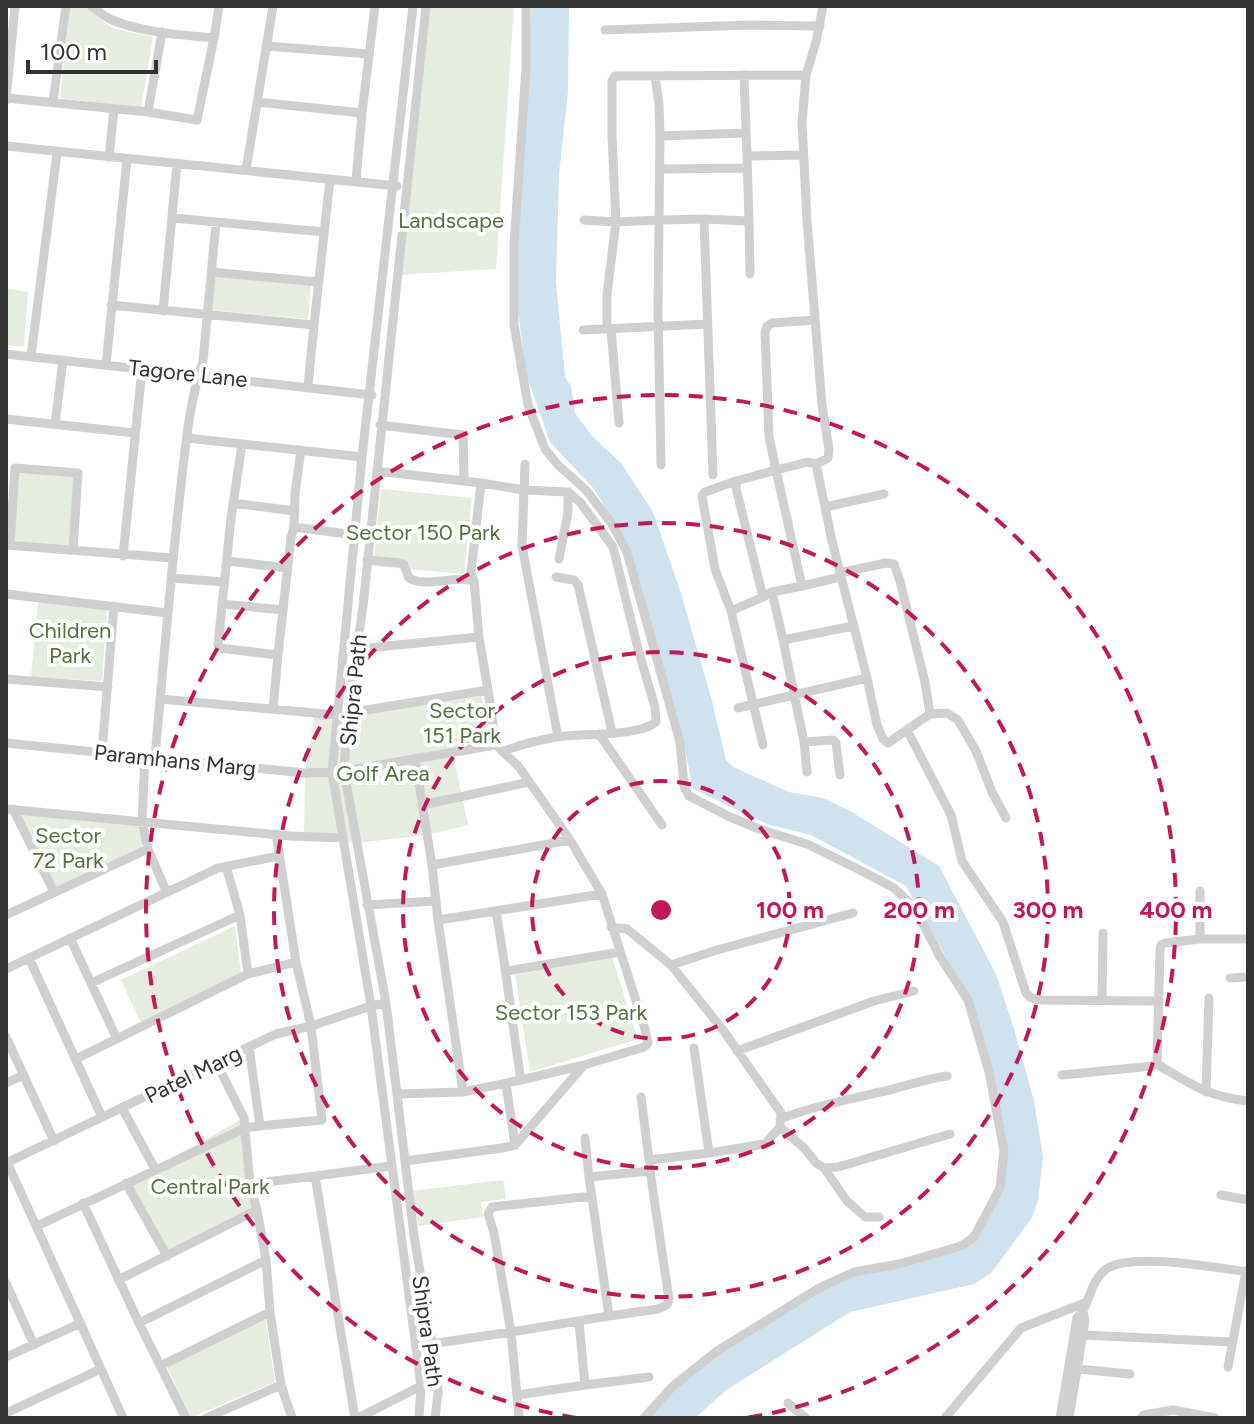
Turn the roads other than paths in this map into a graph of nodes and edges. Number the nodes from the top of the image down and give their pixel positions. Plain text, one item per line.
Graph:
1 (15, 6) edge
2 (66, 6) edge
3 (91, 6) edge
4 (219, 6) edge
5 (273, 6) edge
6 (375, 6) edge
7 (413, 6) edge
8 (426, 6) edge
9 (526, 6) edge
10 (823, 6) edge
11 (820, 26) junction
12 (605, 30) dead end
13 (162, 32) junction
14 (214, 38) junction
15 (266, 46) junction
16 (369, 54) junction
17 (744, 75) junction
18 (806, 75) junction
19 (655, 76) junction
20 (6, 98) edge
21 (53, 102) junction
22 (257, 102) junction
23 (114, 109) junction
24 (148, 112) junction
25 (362, 113) junction
26 (745, 133) junction
27 (660, 136) junction
28 (6, 146) edge
29 (57, 153) junction
30 (803, 155) junction
31 (747, 156) junction
32 (109, 157) junction
33 (127, 159) junction
34 (177, 164) junction
35 (747, 168) junction
36 (660, 169) junction
37 (246, 170) junction
38 (330, 179) junction
39 (356, 181) junction
40 (393, 186) junction
41 (405, 187) junction
42 (173, 218) junction
43 (704, 219) junction
44 (584, 220) dead end
45 (659, 220) junction
46 (749, 221) junction
47 (616, 222) junction
48 (216, 223) junction
49 (324, 232) junction
50 (211, 272) junction
51 (750, 274) dead end
52 (319, 282) junction
53 (111, 305) junction
54 (163, 311) junction
55 (207, 316) junction
56 (815, 320) junction
57 (708, 324) junction
58 (314, 325) junction
59 (658, 327) junction
60 (609, 329) junction
61 (583, 330) dead end
62 (6, 354) edge
63 (31, 356) junction
64 (63, 360) junction
65 (106, 365) junction
66 (142, 369) junction
67 (199, 374) junction
68 (308, 386) junction
69 (370, 394) junction
70 (383, 396) junction
71 (6, 419) edge
72 (619, 423) dead end
73 (55, 424) junction
74 (380, 425) junction
75 (135, 433) junction
76 (187, 438) junction
77 (242, 444) junction
78 (301, 450) junction
79 (362, 457) junction
80 (525, 464) dead end
81 (816, 464) junction
82 (661, 465) dead end
83 (776, 470) junction
84 (377, 471) junction
85 (713, 475) dead end
86 (464, 481) junction
87 (736, 481) junction
88 (481, 483) junction
89 (524, 490) junction
90 (568, 492) junction
91 (884, 494) dead end
92 (233, 503) junction
93 (825, 507) junction
94 (295, 511) junction
95 (294, 527) junction
96 (355, 535) junction
97 (8, 545) edge
98 (73, 550) junction
99 (123, 556) junction
100 (173, 558) junction
101 (559, 559) dead end
102 (367, 560) junction
103 (227, 561) junction
104 (288, 568) junction
105 (840, 575) junction
106 (556, 577) dead end
107 (171, 578) junction
108 (474, 581) junction
109 (224, 582) junction
110 (802, 586) junction
111 (6, 594) edge
112 (767, 594) junction
113 (222, 604) junction
114 (114, 606) junction
115 (283, 610) junction
116 (731, 611) junction
117 (168, 613) junction
118 (853, 626) junction
119 (479, 637) junction
120 (783, 640) junction
121 (357, 649) junction
122 (278, 655) junction
123 (867, 678) junction
124 (6, 679) edge
125 (108, 687) junction
126 (488, 690) junction
127 (794, 696) junction
128 (160, 699) junction
129 (755, 705) junction
130 (738, 708) dead end
131 (273, 709) junction
132 (348, 713) junction
133 (930, 714) junction
134 (337, 715) junction
135 (907, 730) junction
136 (612, 732) junction
137 (599, 734) junction
138 (558, 737) junction
139 (804, 742) junction
140 (6, 743) edge
141 (763, 745) dead end
142 (500, 749) junction
143 (102, 752) junction
144 (150, 757) junction
145 (415, 758) junction
146 (344, 771) junction
147 (332, 772) junction
148 (807, 772) dead end
149 (840, 775) dead end
150 (529, 782) junction
151 (422, 805) junction
152 (9, 809) edge
153 (1006, 818) dead end
154 (142, 821) junction
155 (662, 825) dead end
156 (276, 834) junction
157 (342, 838) junction
158 (570, 840) junction
159 (148, 849) junction
160 (279, 856) junction
161 (432, 865) junction
162 (226, 866) junction
163 (166, 891) junction
164 (1200, 891) dead end
165 (54, 892) junction
166 (602, 894) junction
167 (435, 901) junction
168 (367, 905) junction
169 (496, 911) junction
170 (853, 913) dead end
171 (6, 915) edge
172 (240, 915) junction
173 (438, 920) junction
174 (611, 927) junction
175 (1103, 933) dead end
176 (70, 938) junction
177 (1200, 939) junction
178 (1248, 939) edge
179 (620, 952) junction
180 (29, 958) junction
181 (296, 962) junction
182 (671, 965) junction
183 (6, 969) edge
184 (507, 971) junction
185 (248, 974) junction
186 (1248, 977) edge
187 (1230, 978) dead end
188 (91, 983) junction
189 (914, 991) dead end
190 (1209, 998) dead end
191 (1102, 1000) junction
192 (1157, 1001) junction
193 (386, 1003) junction
194 (371, 1006) junction
195 (311, 1026) junction
196 (6, 1037) edge
197 (117, 1039) junction
198 (249, 1047) junction
199 (694, 1048) dead end
200 (737, 1051) junction
201 (76, 1059) junction
202 (216, 1062) junction
203 (1157, 1064) junction
204 (584, 1065) junction
205 (24, 1075) junction
206 (1062, 1075) dead end
207 (947, 1076) dead end
208 (521, 1080) junction
209 (6, 1083) edge
210 (506, 1084) junction
211 (463, 1092) junction
212 (1206, 1092) junction
213 (397, 1094) junction
214 (641, 1097) dead end
215 (1248, 1101) edge
216 (122, 1108) junction
217 (102, 1117) junction
218 (780, 1123) junction
219 (260, 1126) junction
220 (245, 1128) junction
221 (950, 1134) dead end
222 (585, 1138) dead end
223 (54, 1141) junction
224 (515, 1145) junction
225 (709, 1153) junction
226 (649, 1160) junction
227 (405, 1161) junction
228 (6, 1162) edge
229 (391, 1166) junction
230 (824, 1168) junction
231 (155, 1169) junction
232 (650, 1171) junction
233 (315, 1176) junction
234 (589, 1177) junction
235 (126, 1183) junction
236 (250, 1184) junction
237 (1221, 1195) dead end
238 (592, 1196) junction
239 (1248, 1200) edge
240 (83, 1203) junction
241 (257, 1210) junction
242 (879, 1217) dead end
243 (37, 1226) junction
244 (167, 1256) junction
245 (266, 1260) junction
246 (1247, 1271) edge
247 (118, 1280) junction
248 (6, 1283) edge
249 (1087, 1302) junction
250 (270, 1312) junction
251 (1083, 1312) junction
252 (609, 1316) junction
253 (579, 1322) junction
254 (81, 1323) junction
255 (139, 1323) junction
256 (511, 1332) junction
257 (1083, 1335) junction
258 (1233, 1342) junction
259 (431, 1344) junction
260 (34, 1345) junction
261 (7, 1354) edge
262 (160, 1366) junction
263 (1228, 1367) dead end
264 (101, 1369) junction
265 (1078, 1369) junction
266 (1130, 1374) dead end
267 (649, 1377) dead end
268 (281, 1385) junction
269 (585, 1385) junction
270 (421, 1386) junction
271 (438, 1386) junction
272 (517, 1395) junction
273 (788, 1403) dead end
274 (6, 1413) edge
275 (121, 1415) edge
276 (109, 1418) edge
277 (186, 1418) edge
278 (206, 1418) edge
279 (292, 1418) edge
280 (357, 1418) edge
281 (419, 1418) edge
282 (435, 1418) edge
283 (519, 1418) edge
284 (644, 1418) edge
285 (806, 1418) edge
286 (945, 1418) edge
287 (1060, 1418) edge
288 (1069, 1418) edge
289 (1141, 1418) edge
290 (1215, 1418) edge

1 - 20 street
2 - 21 street
3 - 13 street
4 - 14 street
5 - 15 street
6 - 16 street
7 - 40 street, Shipra Path
8 - 41 street, Shipra Path
9 - 284 street
10 - 11 street
11 - 12 street
11 - 18 street
13 - 14 street
13 - 24 street
14 - 24 street
15 - 16 street
15 - 22 street
16 - 25 street
17 - 18 street
17 - 19 street
17 - 26 street
18 - 30 street
19 - 27 street
19 - 47 street
20 - 21 street
21 - 23 street
22 - 25 street
22 - 37 street
23 - 24 street
23 - 32 street
25 - 39 street
26 - 27 street
26 - 31 street
27 - 36 street
28 - 29 street
29 - 32 street
29 - 63 street
30 - 31 street
30 - 56 street
31 - 35 street
32 - 33 street
33 - 34 street
33 - 53 street
34 - 37 street
34 - 42 street
35 - 36 street
35 - 46 street
36 - 45 street
37 - 38 street
38 - 39 street
38 - 49 street
39 - 40 street
40 - 41 street
40 - 69 street, Shipra Path
41 - 70 street, Shipra Path
42 - 48 street
42 - 54 street
43 - 45 street
43 - 46 street
43 - 57 street
44 - 47 street
45 - 47 street
45 - 59 street
46 - 51 street
47 - 60 street
48 - 49 street
48 - 50 street
49 - 52 street
50 - 52 street
50 - 55 street
52 - 58 street
53 - 54 street
53 - 65 street
54 - 55 street
55 - 58 street
55 - 67 street
56 - 81 street
56 - 83 street
57 - 59 street
57 - 85 street
58 - 68 street
59 - 60 street
59 - 82 street
60 - 61 street
60 - 72 street
62 - 63 street, Tagore Lane
63 - 64 street, Tagore Lane
64 - 65 street, Tagore Lane
64 - 73 street
65 - 66 street, Tagore Lane
66 - 67 street, Tagore Lane
66 - 75 street
67 - 68 street, Tagore Lane
67 - 76 street
68 - 69 street, Tagore Lane
69 - 70 street, Tagore Lane
69 - 79 street, Shipra Path
70 - 74 street, Shipra Path
71 - 73 street
73 - 75 street
74 - 84 street, Shipra Path
74 - 86 street
75 - 99 street
76 - 77 street
76 - 100 street
77 - 78 street
77 - 92 street
78 - 79 street
78 - 94 street
79 - 96 street, Shipra Path
80 - 89 street
81 - 83 street
81 - 93 street
83 - 87 street
83 - 110 street
84 - 86 street
84 - 102 street, Shipra Path
86 - 88 street
87 - 112 street
87 - 116 street
88 - 89 street
88 - 108 street
89 - 90 street
89 - 138 street
90 - 101 street
90 - 136 street, Paramhans Marg
91 - 93 street
92 - 94 street
92 - 103 street
93 - 105 street
94 - 95 street
95 - 96 street
95 - 104 street
96 - 134 street, Shipra Path
97 - 98 street
97 - 98 street
98 - 99 street
99 - 100 street
100 - 107 street
102 - 108 street
102 - 121 street, Shipra Path
103 - 104 street
103 - 109 street
104 - 115 street
105 - 110 street
105 - 118 street
105 - 133 street
106 - 136 street
107 - 109 street
107 - 117 street
108 - 119 street
109 - 113 street
110 - 112 street
111 - 114 street
112 - 116 street
112 - 120 street
113 - 115 street
113 - 122 street
114 - 117 street
114 - 125 street
115 - 122 street
116 - 129 street
117 - 128 street
118 - 120 street
118 - 123 street
119 - 121 street
119 - 126 street
120 - 127 street
121 - 132 street, Shipra Path
122 - 131 street
123 - 127 street
123 - 135 street
124 - 125 street
125 - 143 street
126 - 132 street
126 - 142 street
127 - 129 street
127 - 139 street
128 - 131 street
128 - 144 street
129 - 130 street
129 - 141 street
131 - 134 street
132 - 146 street, Shipra Path
133 - 135 street
133 - 153 street
134 - 147 street, Shipra Path
135 - 191 street
136 - 137 street, Paramhans Marg
137 - 138 street, Paramhans Marg
137 - 155 street
138 - 142 street, Paramhans Marg
139 - 148 street
139 - 149 street
140 - 143 street, Paramhans Marg
142 - 145 street, Paramhans Marg
142 - 150 street
143 - 144 street, Paramhans Marg
144 - 147 street, Paramhans Marg
144 - 154 street
145 - 146 street, Paramhans Marg
145 - 151 street
146 - 147 street, Paramhans Marg
146 - 168 street, Shipra Path
147 - 157 street, Shipra Path
150 - 151 street
150 - 158 street
151 - 161 street
152 - 154 street
152 - 165 street
154 - 156 street
154 - 159 street
156 - 157 street
156 - 160 street
157 - 194 street, Shipra Path
158 - 161 street
158 - 166 street
159 - 163 street
159 - 165 street
160 - 162 street
160 - 181 street
161 - 167 street
162 - 163 street
162 - 172 street
163 - 176 street
164 - 177 street
165 - 171 street
166 - 169 street
166 - 174 street
167 - 168 street
167 - 173 street
168 - 193 street, Shipra Path
169 - 173 street
169 - 184 street
170 - 182 street
172 - 185 street
172 - 188 street
173 - 211 street
174 - 179 street
174 - 182 street
175 - 191 street
176 - 180 street
176 - 188 street
177 - 178 street
177 - 192 street
179 - 184 street
179 - 204 street
180 - 183 street
180 - 201 street
181 - 185 street
181 - 195 street
182 - 200 street
184 - 208 street
185 - 197 street
186 - 187 street
188 - 197 street
189 - 200 street
190 - 212 street
191 - 192 street
192 - 203 street
193 - 194 street, Patel Marg
193 - 213 street, Shipra Path
194 - 195 street, Patel Marg
194 - 229 street, Shipra Path
195 - 198 street, Patel Marg
195 - 219 street
196 - 205 street
197 - 201 street
198 - 202 street, Patel Marg
198 - 219 street
199 - 225 street
200 - 218 street
201 - 217 street
202 - 216 street, Patel Marg
202 - 220 street
203 - 206 street
203 - 212 street
204 - 208 street
204 - 224 street
205 - 209 street
205 - 223 street
207 - 218 street
208 - 210 street
210 - 211 street
210 - 224 street
211 - 213 street
212 - 215 street
213 - 227 street, Shipra Path
214 - 226 street
216 - 217 street, Patel Marg
216 - 231 street
217 - 223 street, Patel Marg
218 - 225 street
218 - 230 street
219 - 220 street
220 - 231 street
220 - 236 street
221 - 230 street
222 - 234 street
223 - 228 street, Patel Marg
224 - 227 street
225 - 226 street
226 - 232 street
227 - 259 street, Shipra Path
228 - 243 street
229 - 233 street
229 - 270 street, Shipra Path
230 - 242 street
231 - 235 street
232 - 234 street
232 - 252 street
233 - 236 street
233 - 280 street
234 - 238 street
235 - 240 street
235 - 244 street
236 - 241 street
237 - 239 street
238 - 252 street
238 - 256 street
240 - 243 street
240 - 247 street
241 - 244 street
241 - 245 street
243 - 254 street
244 - 247 street
245 - 250 street
245 - 255 street
246 - 249 street
246 - 258 street
247 - 255 street
248 - 260 street
249 - 251 street
249 - 286 street
250 - 262 street
250 - 268 street
251 - 257 street
251 - 287 street
252 - 253 street
253 - 256 street
253 - 269 street
254 - 260 street
254 - 264 street
255 - 262 street
256 - 259 street
256 - 272 street
257 - 258 street
257 - 265 street
258 - 263 street
259 - 271 street, Shipra Path
260 - 261 street
262 - 277 street
264 - 274 street
264 - 275 street
265 - 266 street
265 - 288 street
267 - 269 street
268 - 278 street
268 - 279 street
269 - 272 street
270 - 271 street
270 - 280 street
270 - 281 street, Shipra Path
271 - 282 street, Shipra Path
272 - 283 street
273 - 285 street
275 - 276 street
289 - 290 street

